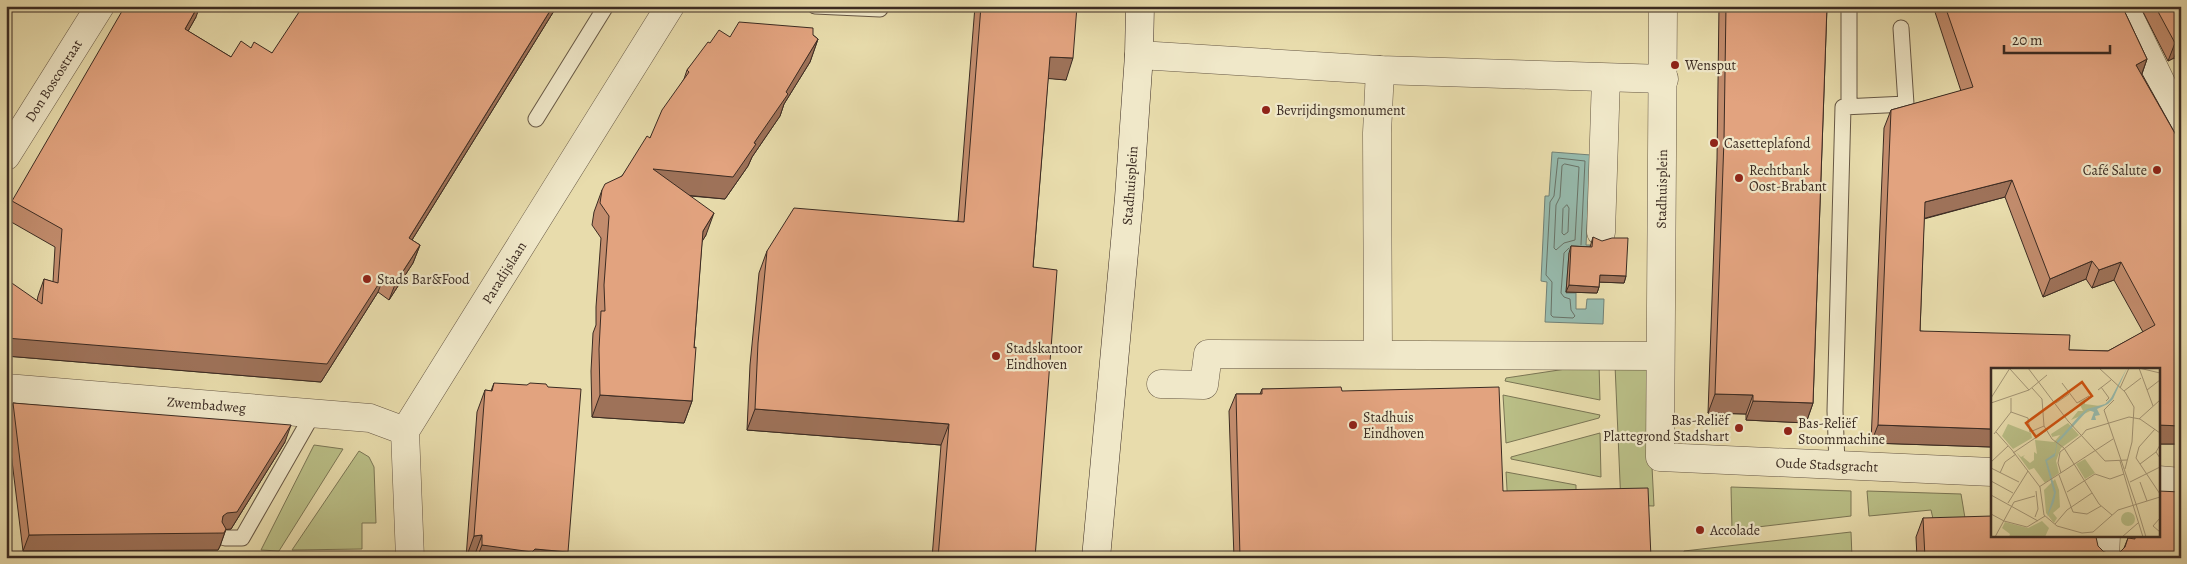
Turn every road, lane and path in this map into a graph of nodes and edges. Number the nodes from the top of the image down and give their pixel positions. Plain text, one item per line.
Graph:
1 (100, 6) edge
2 (606, 6) edge
3 (670, 6) edge
4 (815, 6) edge
5 (880, 6) edge
6 (1140, 6) edge
7 (1663, 6) edge
8 (1849, 6) edge
9 (2124, 6) edge
10 (1901, 28) dead end
11 (1139, 55) junction
12 (1380, 70) junction
13 (1606, 78) junction
14 (1664, 79) junction
15 (1849, 107) junction
16 (536, 119) dead end
17 (2181, 123) edge
18 (6, 156) edge
19 (1601, 232) dead end
20 (1378, 353) junction
21 (1660, 356) junction
22 (1161, 384) dead end
23 (6, 388) edge
24 (314, 412) junction
25 (405, 431) junction
26 (1660, 457) joint
27 (1837, 464) junction
28 (1991, 472) edge
29 (2160, 480) edge
30 (2181, 482) edge
31 (2106, 536) edge
32 (225, 538) edge
33 (410, 558) edge
34 (1096, 558) edge
35 (2104, 558) edge

1 - 18 street, Don Boscostraat
2 - 16 lane
3 - 25 street, Paradijslaan
4 - 5 lane
6 - 11 street, Stadhuisplein
7 - 14 street, Stadhuisplein
8 - 15 lane
9 - 17 street
10 - 15 lane
11 - 12 street
11 - 34 street, Stadhuisplein
12 - 13 street
12 - 20 street
13 - 14 street
13 - 19 street
14 - 21 street, Stadhuisplein
15 - 27 lane
20 - 21 street
20 - 22 street
21 - 26 street, Stadhuisplein
23 - 24 street, Zwembadweg
24 - 25 street, Zwembadweg
24 - 32 lane
25 - 33 street
26 - 27 street, Oude Stadsgracht
27 - 28 street, Oude Stadsgracht
29 - 30 street
31 - 35 street

